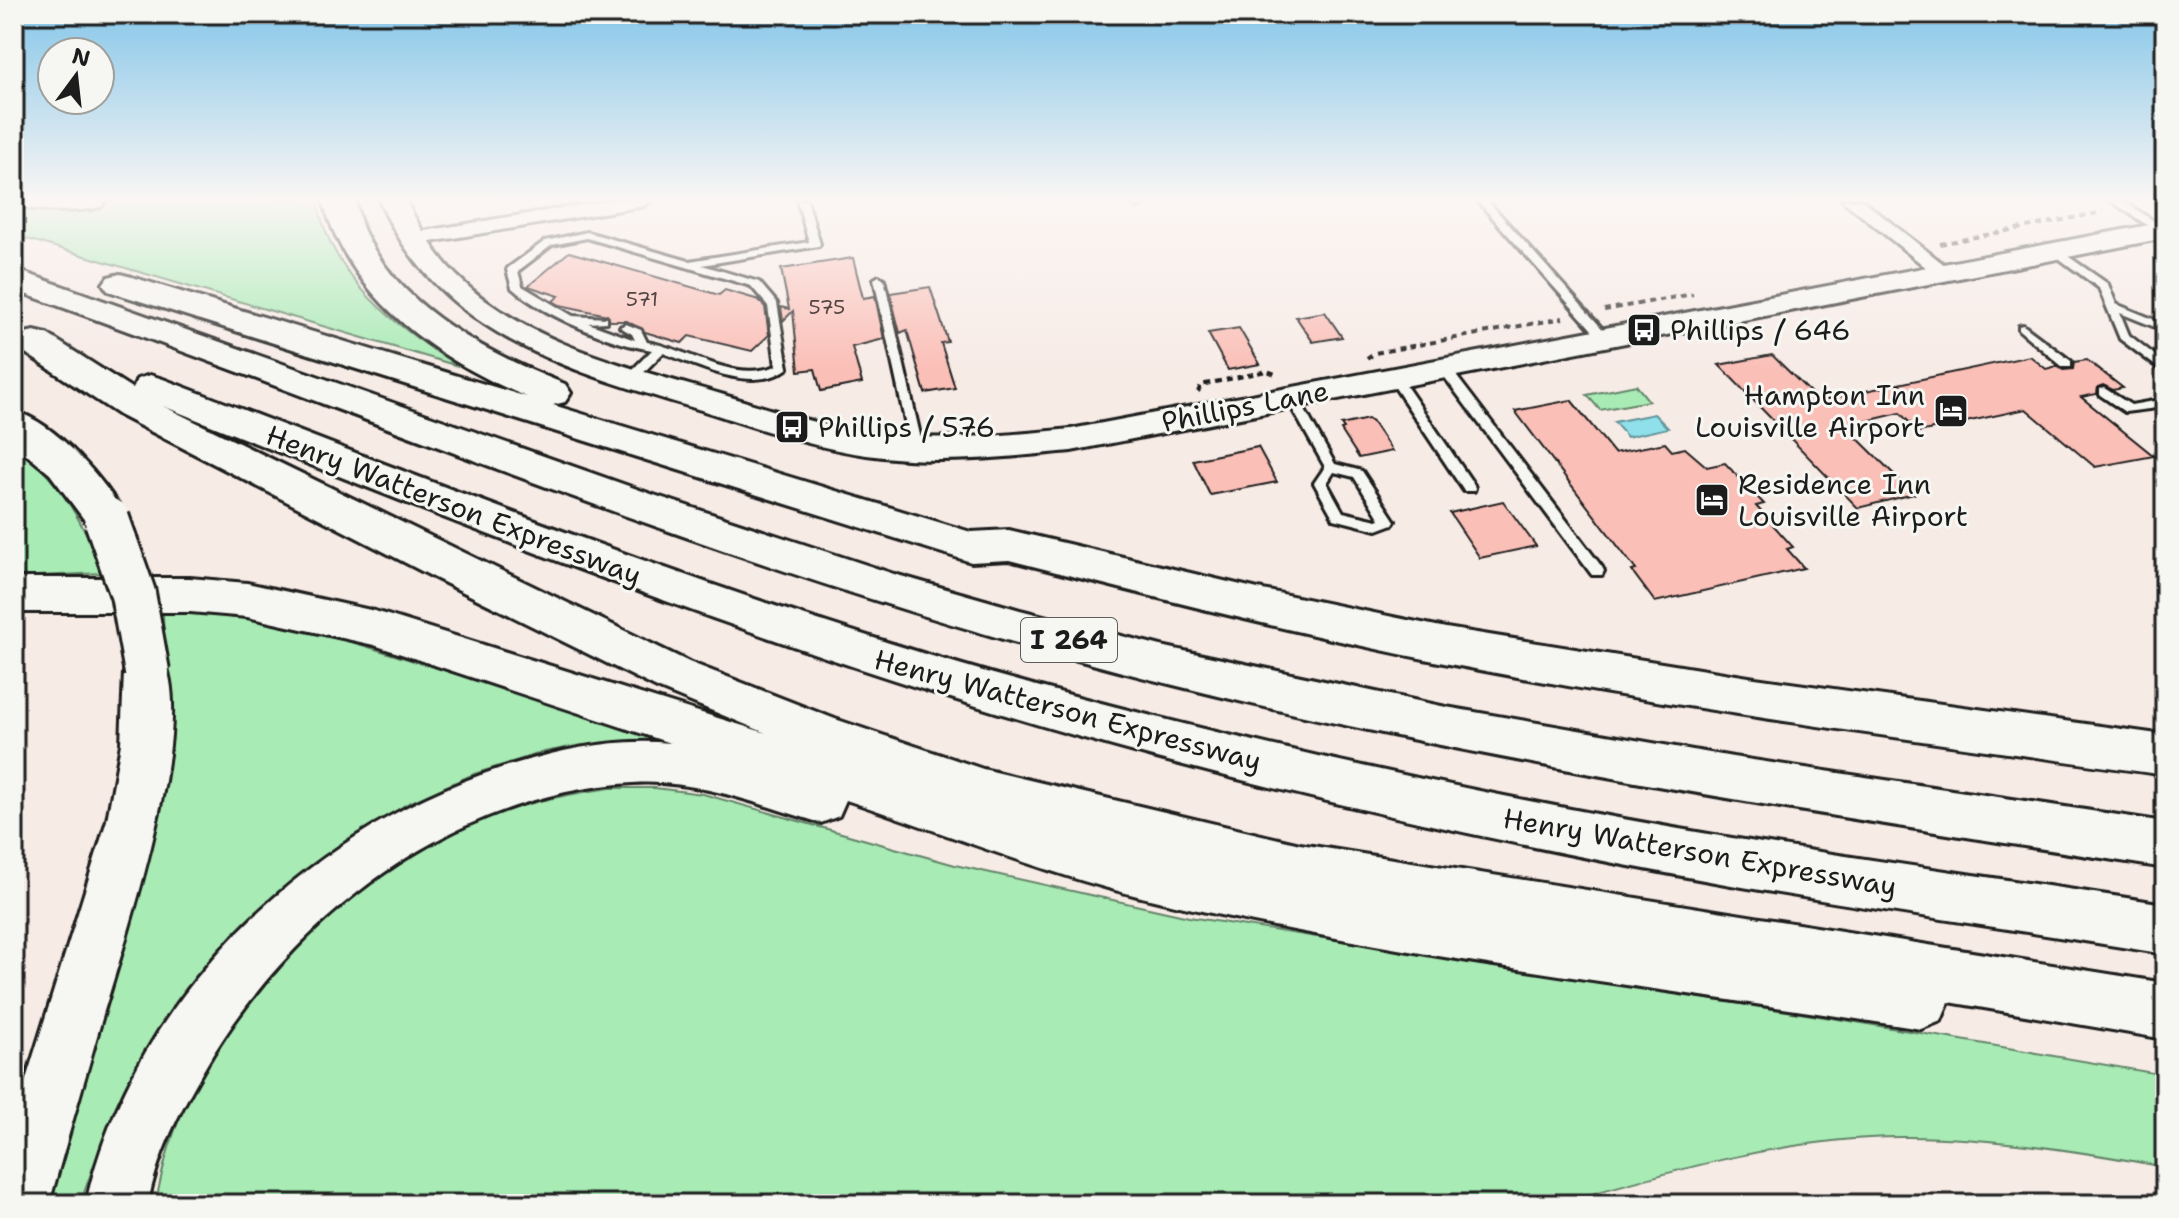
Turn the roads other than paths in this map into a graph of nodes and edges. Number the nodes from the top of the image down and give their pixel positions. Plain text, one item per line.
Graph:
1 (30, 257) edge
2 (363, 257) edge
3 (425, 257) edge
4 (530, 257) edge
5 (657, 257) edge
6 (734, 257) edge
7 (1533, 257) edge
8 (1924, 257) edge
9 (2027, 257) edge
10 (2064, 257) edge
11 (683, 265) junction
12 (1945, 273) junction
13 (14, 279) edge
14 (879, 279) dead end
15 (2113, 306) junction
16 (569, 319) junction
17 (603, 320) dead end
18 (626, 327) dead end
19 (2023, 328) dead end
20 (2165, 328) edge
21 (1604, 337) junction
22 (24, 338) edge
23 (643, 346) junction
24 (661, 348) junction
25 (2067, 364) dead end
26 (1444, 368) junction
27 (2165, 369) edge
28 (1394, 377) junction
29 (630, 379) junction
30 (1290, 388) junction
31 (2104, 392) dead end
32 (2165, 403) edge
33 (14, 424) edge
34 (917, 448) junction
35 (1331, 467) junction
36 (1469, 488) dead end
37 (1009, 545) junction
38 (1597, 571) dead end
39 (14, 595) edge
40 (2165, 755) edge
41 (1018, 842) junction
42 (2165, 845) edge
43 (2165, 929) edge
44 (2165, 1011) edge
45 (2165, 1039) edge
46 (18, 1204) edge
47 (117, 1204) edge

1 - 37 highway
2 - 37 highway
3 - 29 main road, Phillips Lane
4 - 16 lane
5 - 11 lane
6 - 11 lane
7 - 21 lane
8 - 12 street
9 - 12 main road, Phillips Lane
10 - 15 lane
11 - 24 lane
12 - 21 main road, Phillips Lane
13 - 42 highway, I 264
14 - 34 lane
15 - 20 lane
15 - 27 lane
16 - 17 lane
16 - 23 lane
18 - 23 lane
19 - 25 lane
21 - 26 main road, Phillips Lane
22 - 43 highway, Henry Watterson Expressway / I 264
22 - 44 highway
23 - 24 lane
24 - 29 lane
26 - 28 main road, Phillips Lane
26 - 38 lane
28 - 30 main road, Phillips Lane
28 - 36 lane
29 - 34 main road, Phillips Lane
30 - 34 main road, Phillips Lane
30 - 35 lane
31 - 32 lane
33 - 46 highway, bridge
35 - 35 lane
37 - 40 highway
39 - 41 highway
41 - 45 highway
41 - 47 highway

